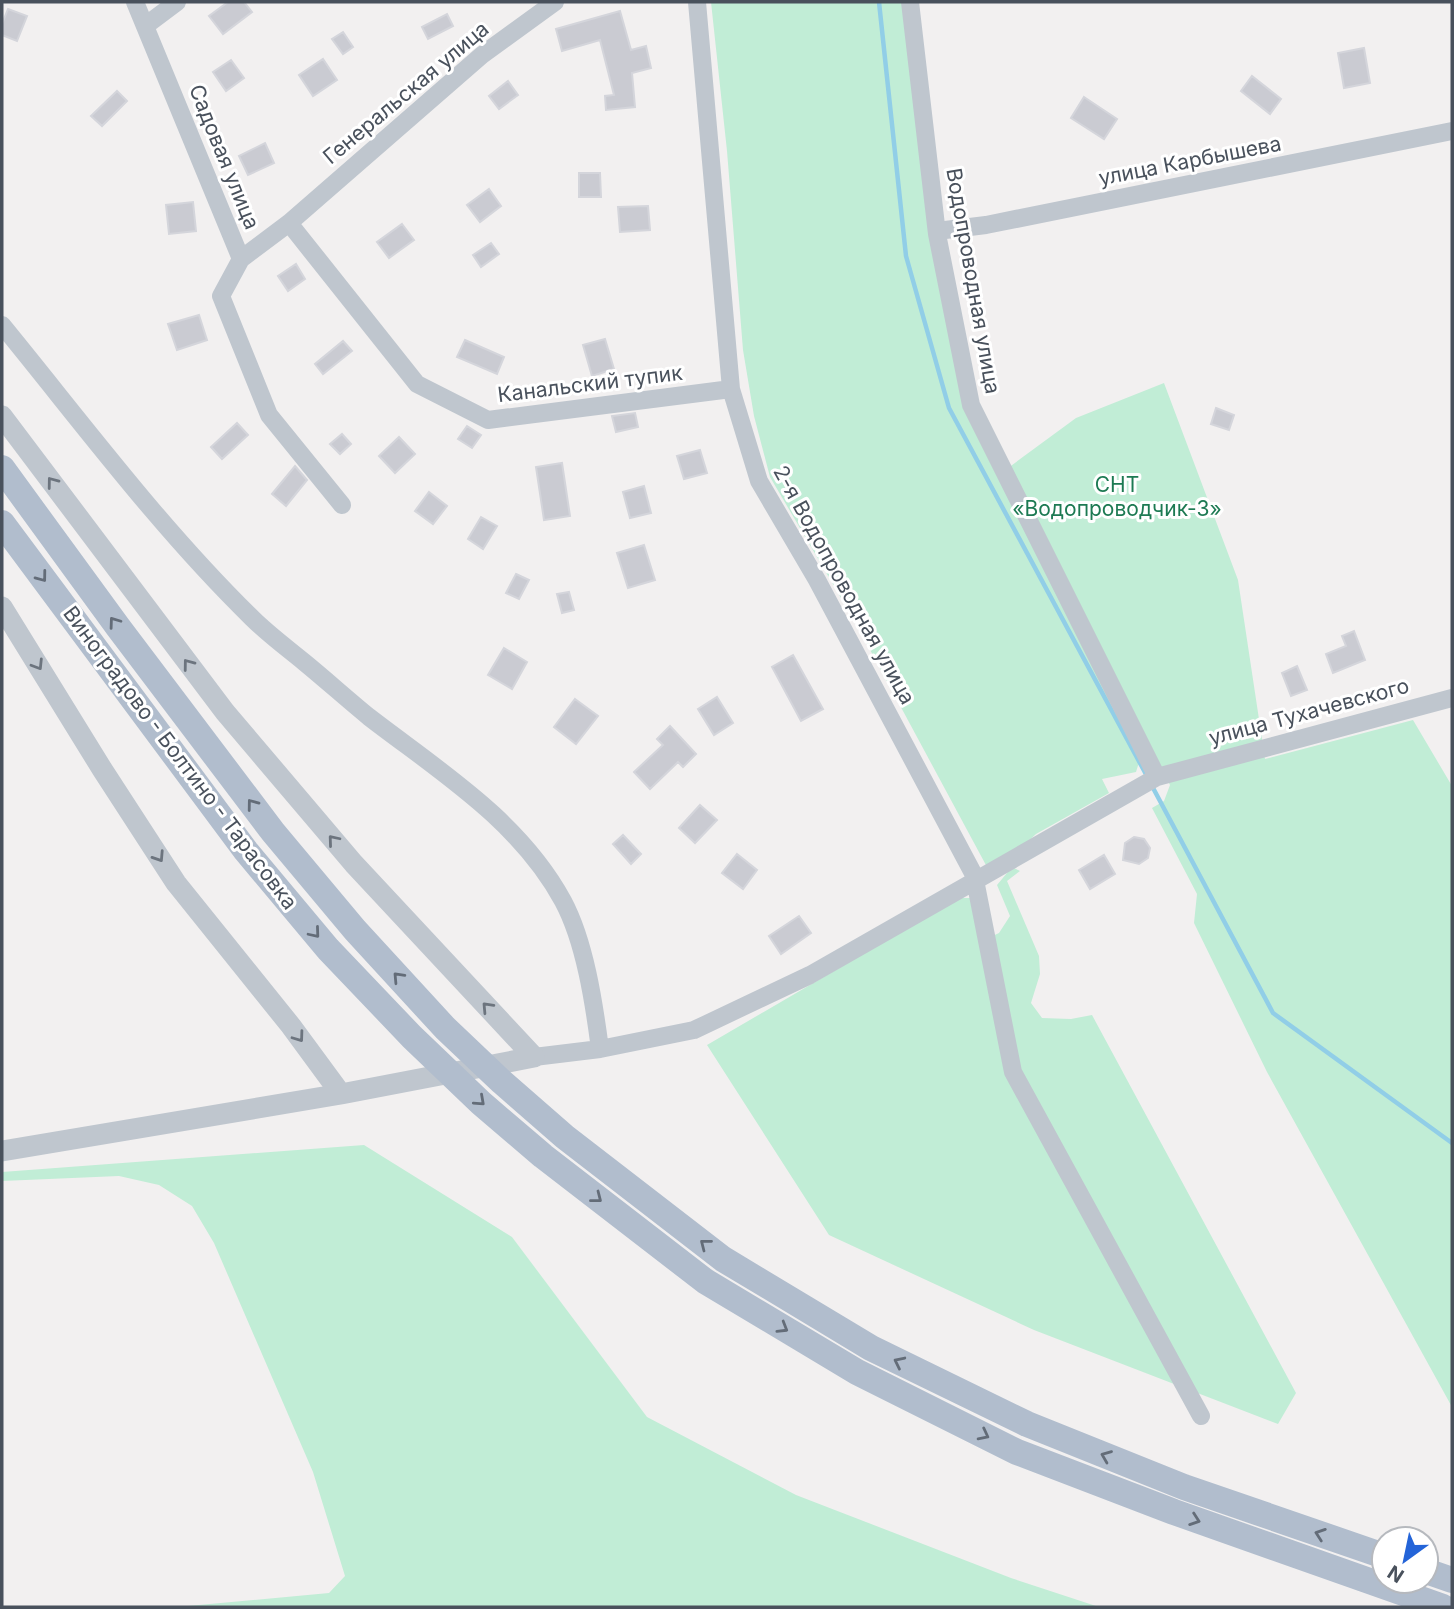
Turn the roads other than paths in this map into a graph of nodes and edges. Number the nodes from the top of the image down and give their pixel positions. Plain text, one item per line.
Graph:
1 (135, 2) edge
2 (177, 2) edge
3 (555, 2) edge
4 (697, 2) edge
5 (909, 2) edge
6 (145, 26) junction
7 (1452, 131) edge
8 (289, 223) junction
9 (937, 231) junction
10 (241, 259) junction
11 (2, 325) edge
12 (732, 389) junction
13 (2, 416) edge
14 (2, 468) edge
15 (342, 505) dead end
16 (2, 523) edge
17 (2, 607) edge
18 (1452, 698) edge
19 (1157, 776) junction
20 (976, 880) junction
21 (600, 1048) junction
22 (534, 1057) junction
23 (341, 1094) junction
24 (2, 1151) edge
25 (1201, 1416) dead end
26 (1370, 1551) edge
27 (1443, 1607) edge

1 - 6 street, Садовая улица
2 - 6 street
3 - 8 street, Генеральская улица
4 - 12 street, 2-я Водопроводная улица
5 - 9 street, Водопроводная улица
6 - 10 street, Садовая улица
7 - 9 street, улица Карбышева
8 - 10 street, Генеральская улица
8 - 12 street, Канальский тупик
9 - 19 street, Водопроводная улица
10 - 15 street, Садовая улица
11 - 21 street
12 - 20 street, 2-я Водопроводная улица
22 -> 13 street
26 -> 14 main road, Виноградово - Болтино - Тарасовка
16 -> 27 main road, Виноградово - Болтино - Тарасовка
17 -> 23 street
18 - 19 street, улица Тухачевского
19 - 20 street, улица Тухачевского
20 - 21 street, улица Тухачевского
20 - 25 street, 2-я Водопроводная улица
21 - 22 street, улица Тухачевского
22 - 23 street
23 - 24 street

